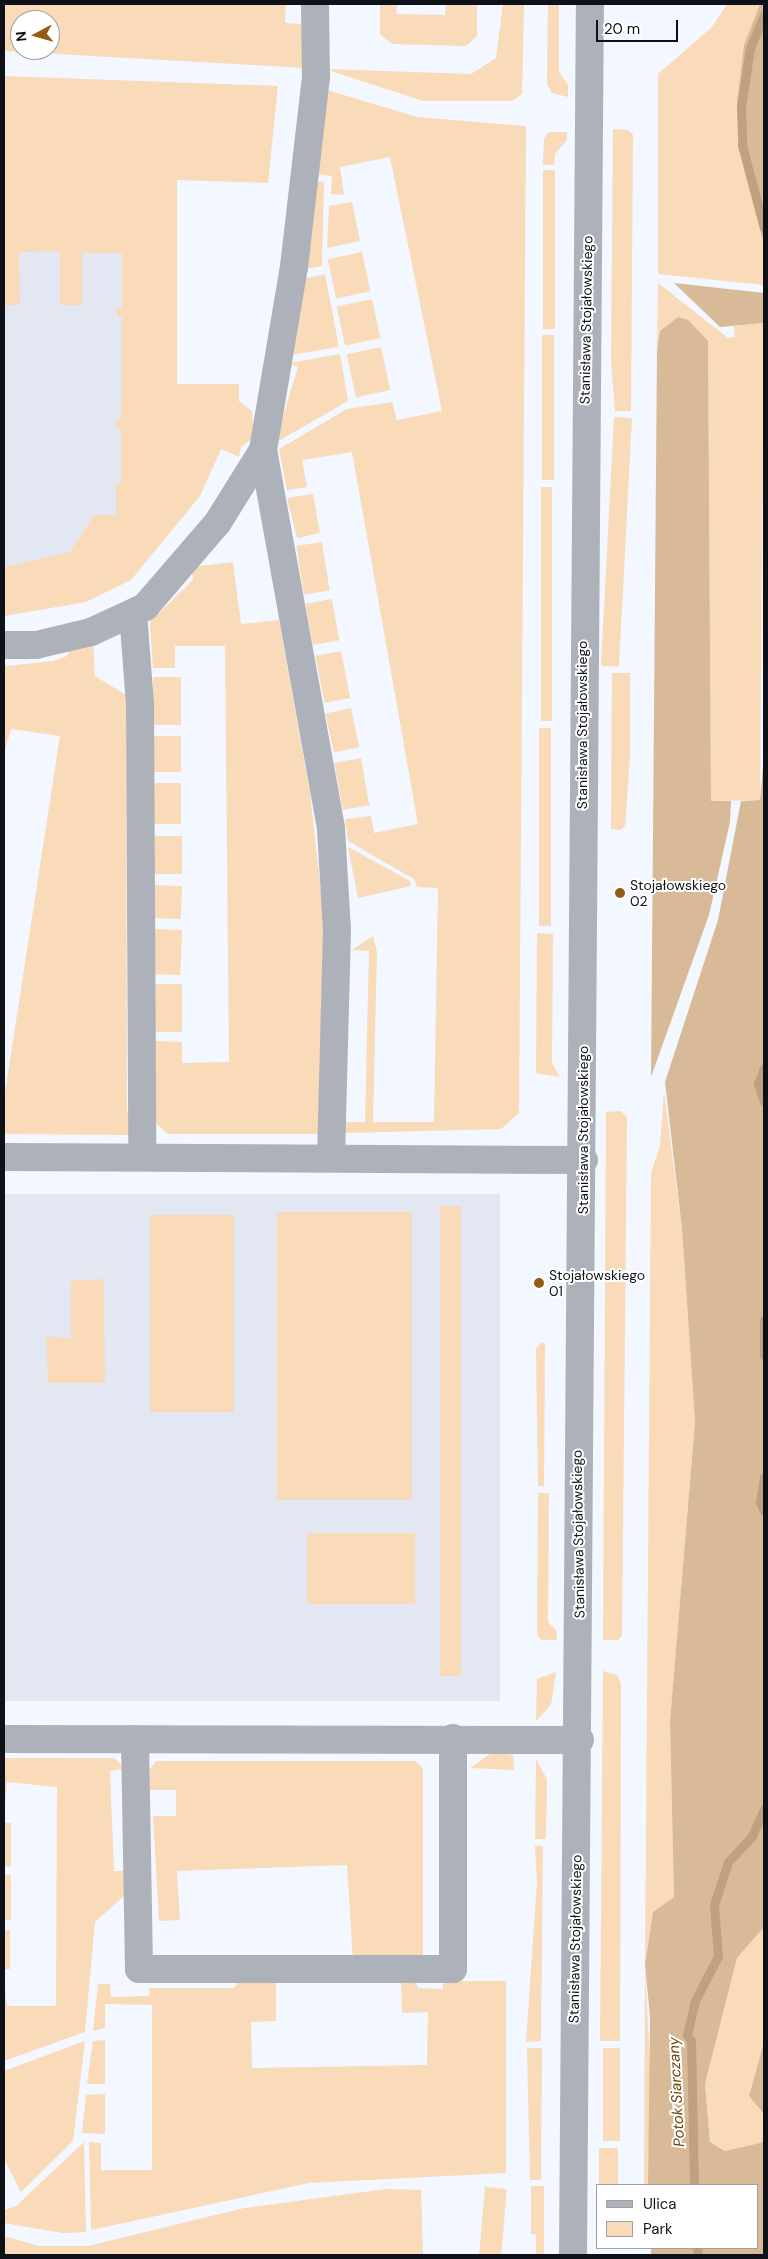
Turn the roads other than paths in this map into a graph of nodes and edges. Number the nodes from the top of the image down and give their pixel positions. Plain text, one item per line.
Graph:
1 (315, 4) edge
2 (590, 4) edge
3 (263, 450) junction
4 (133, 613) junction
5 (4, 645) edge
6 (4, 1157) edge
7 (142, 1157) junction
8 (331, 1157) junction
9 (584, 1160) junction
10 (453, 1738) junction
11 (4, 1740) edge
12 (135, 1740) junction
13 (580, 1740) junction
14 (573, 2255) edge

1 - 3 street
2 - 9 street, Stanisława Stojałowskiego
3 - 4 street
3 - 8 street
4 - 5 street
4 - 7 street
6 - 7 street
7 - 8 street
8 - 9 street
9 - 13 street, Stanisława Stojałowskiego
10 - 12 street
10 - 12 street
10 - 13 street
11 - 12 street
13 - 14 street, Stanisława Stojałowskiego

